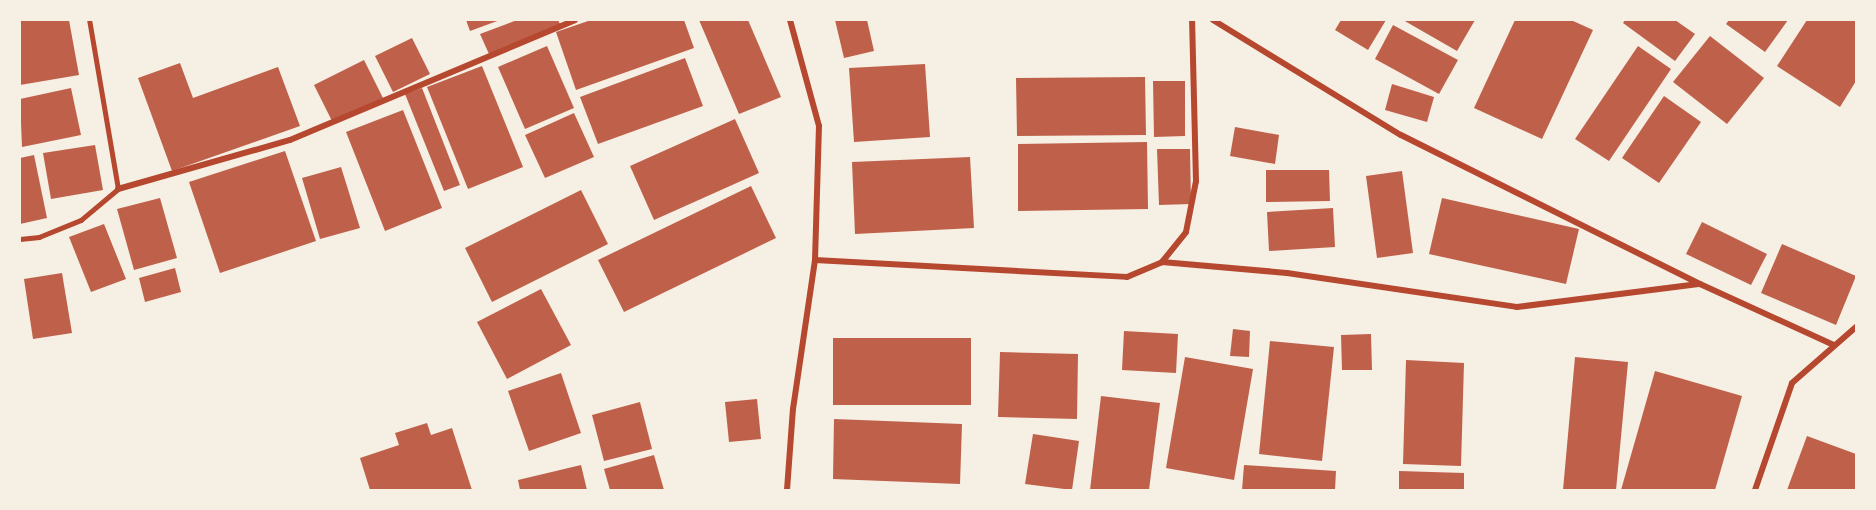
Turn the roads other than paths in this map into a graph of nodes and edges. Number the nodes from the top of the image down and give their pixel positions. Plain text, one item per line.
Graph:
1 (89, 20) edge
2 (575, 20) edge
3 (790, 20) edge
4 (1192, 20) edge
5 (1213, 20) edge
6 (118, 189) junction
7 (20, 239) edge
8 (814, 260) junction
9 (1162, 262) junction
10 (1700, 284) junction
11 (1857, 327) edge
12 (1834, 345) junction
13 (787, 490) edge
14 (1755, 490) edge

1 - 6 lane
2 - 6 street
3 - 8 street
4 - 9 street
5 - 10 street
6 - 7 lane
8 - 9 street
8 - 13 street
9 - 10 street
10 - 12 street
11 - 12 street
12 - 14 street

